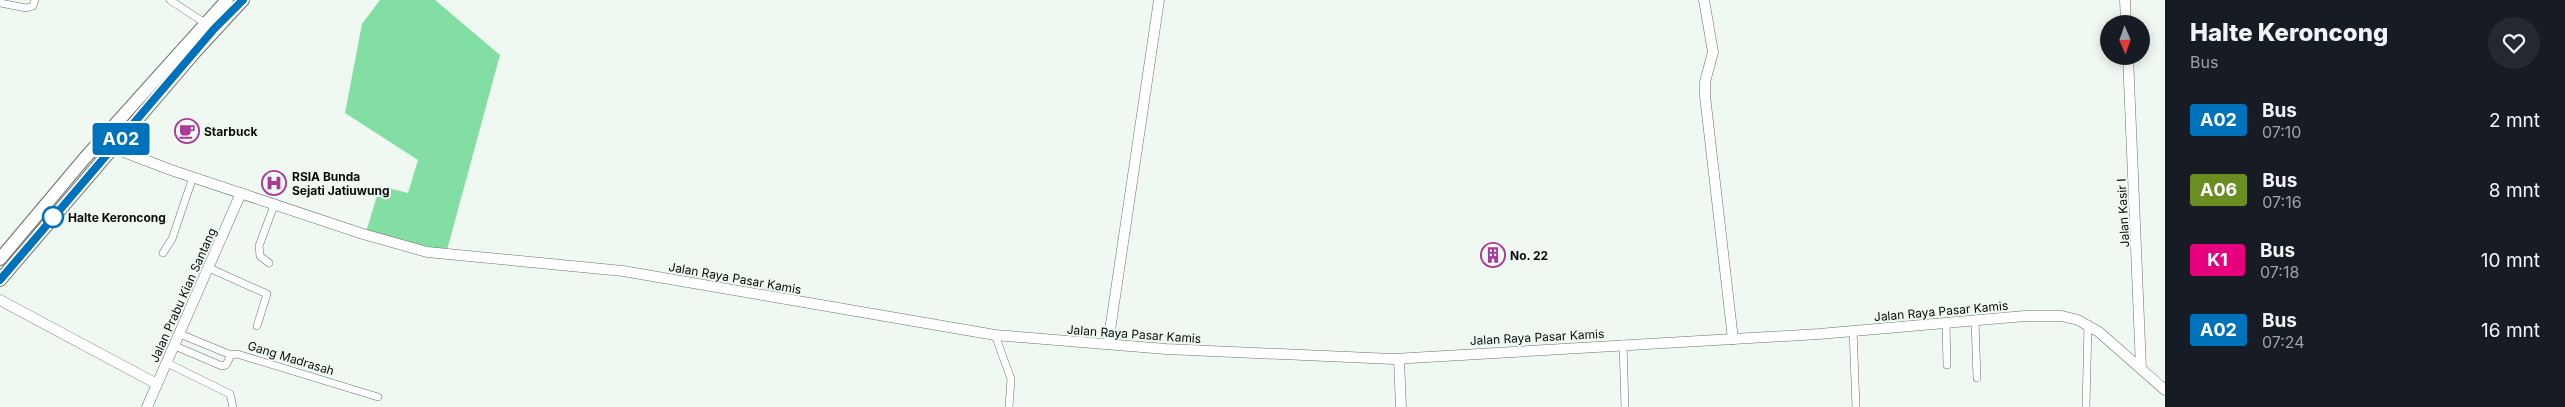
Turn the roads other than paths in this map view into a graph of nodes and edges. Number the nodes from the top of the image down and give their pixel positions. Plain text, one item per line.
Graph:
1 (35, 0) edge
2 (170, 0) edge
3 (227, 0) edge
4 (243, 0) edge
5 (1159, 0) edge
6 (1704, 0) edge
7 (2125, 0) edge
8 (0, 3) edge
9 (2126, 15) edge
10 (210, 26) junction
11 (2128, 65) edge
12 (99, 142) junction
13 (113, 148) junction
14 (193, 177) junction
15 (242, 193) junction
16 (275, 203) junction
17 (163, 253) dead end
18 (0, 259) edge
19 (269, 263) dead end
20 (209, 268) junction
21 (0, 280) edge
22 (0, 300) edge
23 (1975, 321) junction
24 (1946, 324) junction
25 (2088, 324) junction
26 (257, 326) dead end
27 (1852, 330) junction
28 (180, 334) junction
29 (995, 335) junction
30 (1733, 339) junction
31 (1108, 344) junction
32 (1623, 344) junction
33 (175, 346) junction
34 (231, 355) junction
35 (1399, 359) junction
36 (167, 363) junction
37 (1947, 364) dead end
38 (2141, 368) junction
39 (1977, 378) dead end
40 (157, 384) junction
41 (2165, 390) edge
42 (378, 397) dead end
43 (146, 407) edge
44 (232, 407) edge
45 (1009, 407) edge
46 (1401, 407) edge
47 (1625, 407) edge
48 (1855, 407) edge
49 (2086, 407) edge

1 - 8 street
2 - 10 street
3 - 10 highway
4 - 10 highway
5 - 31 main road
6 - 30 main road
7 - 9 main road
10 - 12 highway
10 - 13 highway
11 - 38 main road, Jalan Kasir I
12 - 13 main road, Jalan Raya Pasar Kamis
12 - 18 highway
13 - 14 main road, Jalan Raya Pasar Kamis
13 - 21 highway
14 - 15 main road, Jalan Raya Pasar Kamis
14 - 17 street
15 - 16 main road, Jalan Raya Pasar Kamis
15 - 20 main road, Jalan Prabu Kian Santang
16 - 19 street
16 - 29 main road, Jalan Raya Pasar Kamis
20 - 26 street
20 - 28 main road, Jalan Prabu Kian Santang
22 - 40 main road
23 - 24 main road, Jalan Raya Pasar Kamis
23 - 25 main road, Jalan Raya Pasar Kamis
23 - 39 street
24 - 27 main road, Jalan Raya Pasar Kamis
24 - 37 street
25 - 38 main road, Jalan Raya Pasar Kamis
25 - 49 street
27 - 30 main road, Jalan Raya Pasar Kamis
27 - 48 street
28 - 33 main road, Jalan Prabu Kian Santang
28 - 34 street
29 - 31 main road, Jalan Raya Pasar Kamis
29 - 45 street
30 - 32 main road, Jalan Raya Pasar Kamis
31 - 35 main road, Jalan Raya Pasar Kamis
32 - 35 main road, Jalan Raya Pasar Kamis
32 - 47 street
33 - 34 street, Gang Madrasah
33 - 36 main road, Jalan Prabu Kian Santang
34 - 42 street, Gang Madrasah
35 - 46 main road
36 - 40 main road, Jalan Prabu Kian Santang
36 - 44 street
38 - 41 main road, Jalan Raya Pasar Kamis
40 - 43 main road, Jalan Prabu Kian Santang

